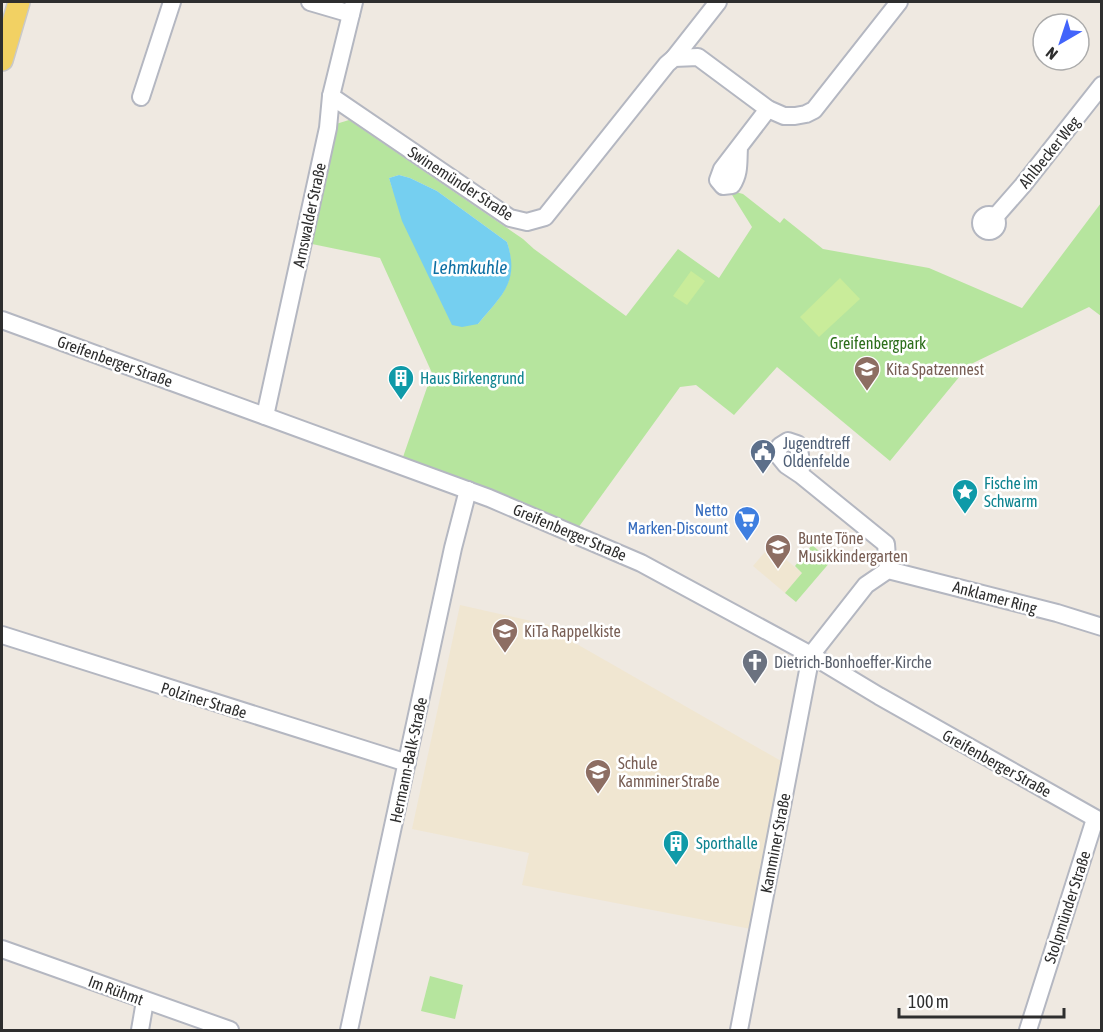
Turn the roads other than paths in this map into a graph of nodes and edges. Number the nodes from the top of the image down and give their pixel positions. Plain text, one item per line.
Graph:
1 (20, 2) edge
2 (172, 2) edge
3 (310, 2) edge
4 (718, 2) edge
5 (899, 2) edge
6 (353, 8) edge
7 (674, 58) junction
8 (2, 60) edge
9 (1101, 86) edge
10 (331, 96) junction
11 (141, 97) dead end
12 (768, 109) junction
13 (739, 148) dead end
14 (995, 217) dead end
15 (2, 320) edge
16 (265, 416) junction
17 (801, 475) dead end
18 (468, 490) junction
19 (888, 570) junction
20 (1101, 627) edge
21 (2, 635) edge
22 (810, 656) junction
23 (407, 763) junction
24 (1098, 820) edge
25 (2, 949) edge
26 (145, 1001) junction
27 (140, 1030) edge
28 (230, 1030) edge
29 (349, 1030) edge
30 (739, 1030) edge
31 (1028, 1030) edge

1 - 8 main road
2 - 11 street
3 - 6 street, Arnswalder Straße
4 - 7 street, Swinemünder Straße
5 - 12 street
6 - 10 street, Arnswalder Straße
7 - 10 street, Swinemünder Straße
7 - 12 street
9 - 14 street, Ahlbecker Weg
10 - 16 street, Arnswalder Straße
12 - 13 street
15 - 16 street, Greifenberger Straße
16 - 18 street, Greifenberger Straße
17 - 19 street
18 - 22 street, Greifenberger Straße
18 - 23 street, Hermann-Balk-Straße
19 - 20 street, Anklamer Ring
19 - 22 street
21 - 23 street, Polziner Straße
22 - 24 street, Greifenberger Straße
22 - 30 street, Kamminer Straße
23 - 29 street, Hermann-Balk-Straße
24 - 31 street, Stolpmünder Straße
25 - 26 street, Im Rühmt
26 - 27 street
26 - 28 street, Im Rühmt

